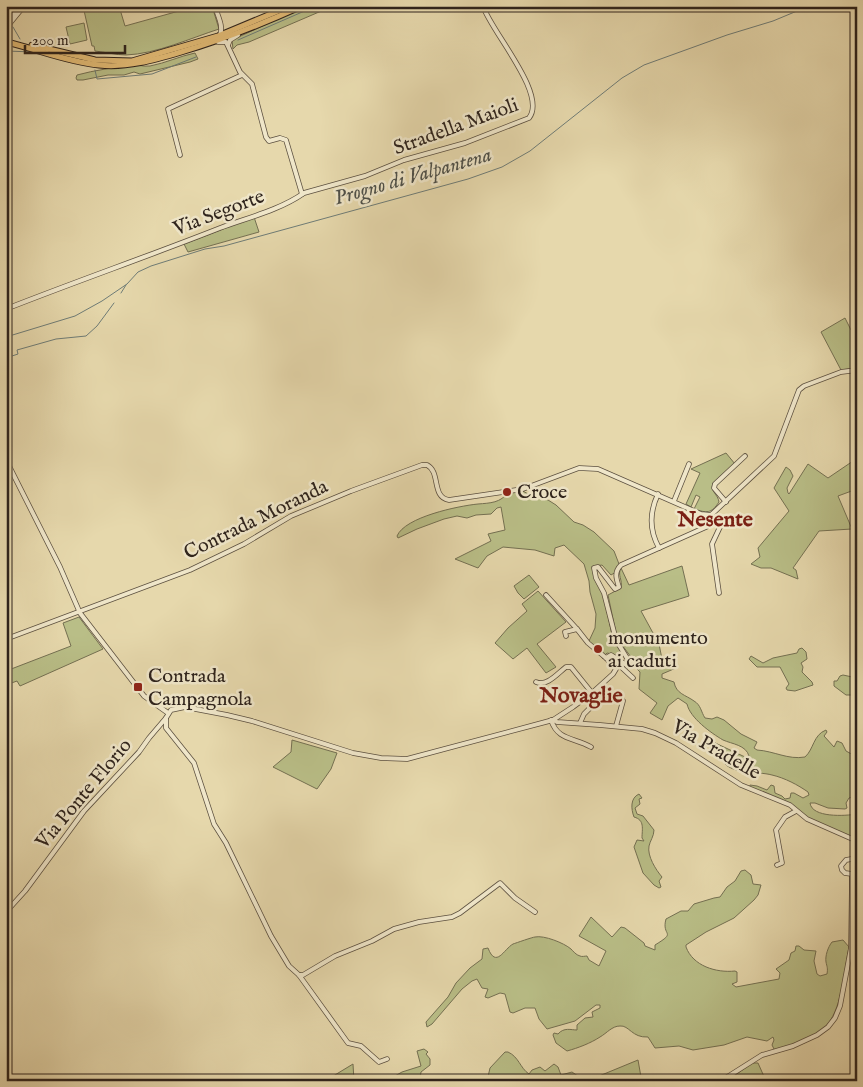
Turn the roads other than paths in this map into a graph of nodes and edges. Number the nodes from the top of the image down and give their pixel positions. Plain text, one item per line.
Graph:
1 (23, 6) edge
2 (215, 6) edge
3 (290, 6) edge
4 (302, 6) edge
5 (482, 6) edge
6 (6, 21) edge
7 (222, 27) junction
8 (6, 28) edge
9 (251, 28) junction
10 (229, 32) junction
11 (218, 36) junction
12 (6, 41) edge
13 (210, 43) junction
14 (228, 45) junction
15 (242, 75) junction
16 (180, 156) dead end
17 (302, 194) junction
18 (6, 309) edge
19 (857, 370) edge
20 (745, 456) dead end
21 (6, 460) edge
22 (689, 464) dead end
23 (8, 468) edge
24 (658, 494) junction
25 (674, 501) junction
26 (726, 502) junction
27 (711, 515) junction
28 (715, 523) junction
29 (659, 548) junction
30 (720, 593) dead end
31 (546, 595) dead end
32 (80, 613) junction
33 (577, 629) junction
34 (566, 636) dead end
35 (6, 639) edge
36 (606, 658) junction
37 (614, 666) junction
38 (633, 678) dead end
39 (536, 682) dead end
40 (592, 693) junction
41 (623, 701) dead end
42 (593, 706) dead end
43 (167, 715) junction
44 (552, 720) junction
45 (580, 723) junction
46 (616, 726) junction
47 (591, 747) dead end
48 (796, 811) junction
49 (857, 841) edge
50 (857, 858) edge
51 (777, 865) dead end
52 (6, 912) edge
53 (535, 912) dead end
54 (299, 975) junction
55 (387, 1059) dead end
56 (723, 1081) edge

1 - 6 street
1 - 8 street
2 - 7 street
3 - 10 main road
4 - 9 main road
5 - 17 street, Stradella Maioli
7 - 10 street
7 - 11 street
9 - 13 main road
9 - 14 street
10 - 11 main road
11 - 12 main road
12 - 13 main road
13 - 14 street
14 - 15 street
15 - 16 street
15 - 17 street
17 - 18 street, Via Segorte
19 - 26 street
20 - 26 street
21 - 23 street
22 - 25 street
23 - 32 street
24 - 25 street
24 - 29 street
24 - 32 street, Contrada Moranda
25 - 27 street
26 - 27 street
27 - 28 street
28 - 29 street
28 - 30 street
29 - 36 street
31 - 33 street
32 - 35 street, Contrada Moranda
32 - 43 street
33 - 34 street
33 - 36 street
36 - 37 street
37 - 38 street
37 - 40 street
39 - 40 street
40 - 44 street
41 - 46 street
42 - 45 street
43 - 44 street
43 - 52 street, Via Ponte Florio
43 - 54 street
44 - 45 street, Via Pradelle
44 - 47 street
45 - 46 street, Via Pradelle
46 - 48 street, Via Pradelle
48 - 49 street, Via Pradelle
48 - 51 street
50 - 56 street
53 - 54 street
54 - 55 street

